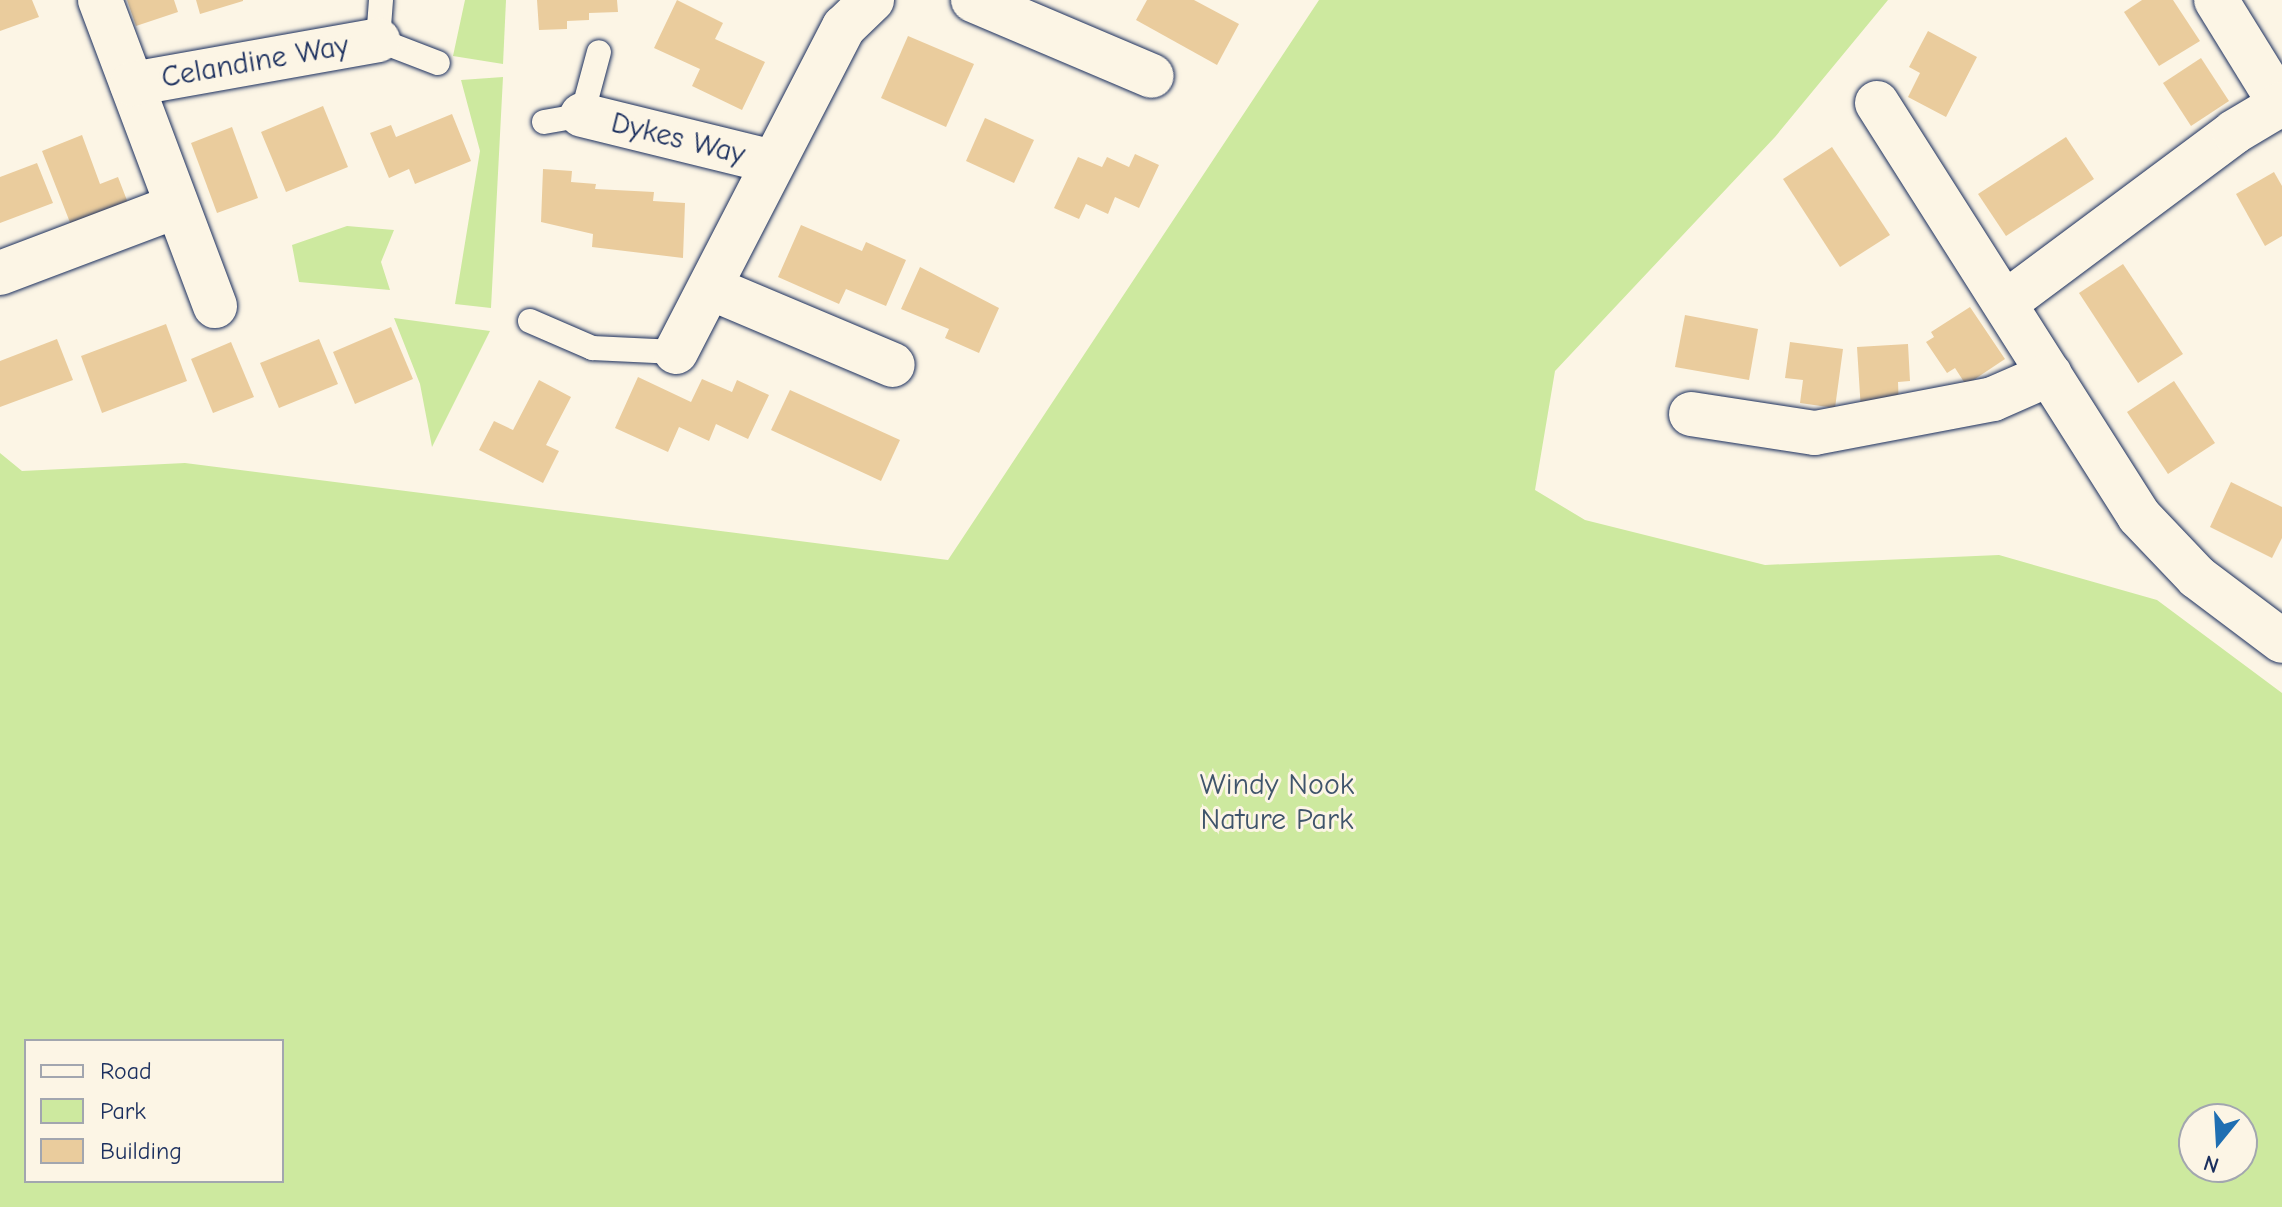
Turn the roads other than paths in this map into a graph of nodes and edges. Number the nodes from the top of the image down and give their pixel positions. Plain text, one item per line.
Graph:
1 (100, 0) edge
2 (872, 0) edge
3 (973, 0) edge
4 (2216, 0) edge
5 (379, 20) edge
6 (599, 52) dead end
7 (438, 63) dead end
8 (1152, 76) dead end
9 (132, 84) junction
10 (1877, 103) dead end
11 (2281, 106) edge
12 (563, 119) joint
13 (773, 162) junction
14 (177, 206) junction
15 (0, 273) edge
16 (713, 289) junction
17 (2005, 303) junction
18 (215, 306) dead end
19 (530, 321) dead end
20 (676, 352) joint
21 (893, 365) dead end
22 (2050, 374) junction
23 (1691, 414) dead end
24 (2282, 641) edge

1 - 9 street, Celandine Way
2 - 13 street, Dykes Way
3 - 8 street
4 - 11 street
5 - 7 lane
5 - 9 street, Celandine Way
6 - 12 lane
9 - 14 street, Celandine Way
10 - 17 street
11 - 17 street
12 - 13 street, Dykes Way
13 - 16 street, Dykes Way
14 - 15 street
14 - 18 street, Celandine Way
16 - 20 street, Dykes Way
16 - 21 street
17 - 22 street
19 - 20 lane
22 - 23 street
22 - 24 street

